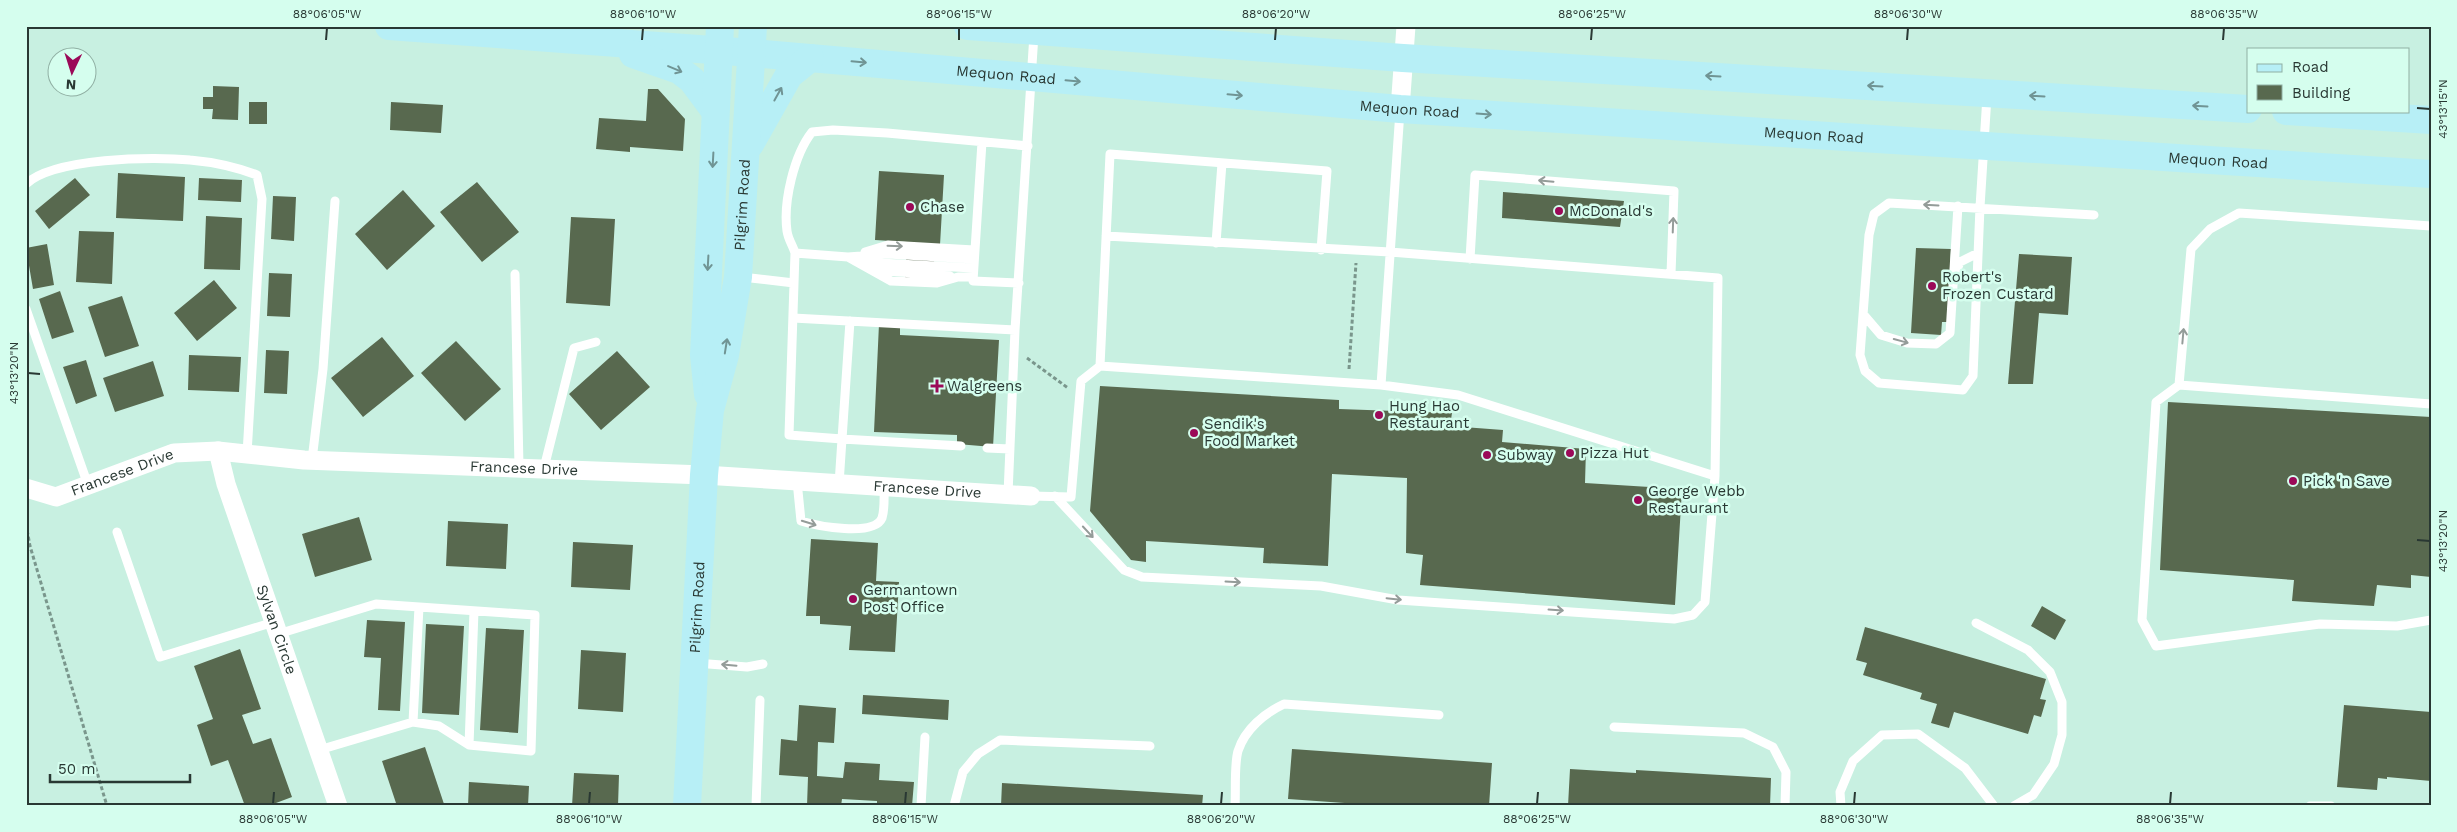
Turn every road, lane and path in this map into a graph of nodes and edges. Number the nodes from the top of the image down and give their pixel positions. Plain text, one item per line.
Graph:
1 (389, 26) edge
2 (968, 26) edge
3 (1406, 26) edge
4 (1034, 31) junction
5 (536, 32) edge
6 (719, 38) edge
7 (752, 40) edge
8 (596, 42) junction
9 (810, 58) junction
10 (1403, 58) junction
11 (1032, 78) junction
12 (1987, 93) junction
13 (1400, 109) junction
14 (2247, 109) edge
15 (715, 111) junction
16 (2302, 112) edge
17 (2431, 120) edge
18 (982, 142) junction
19 (1985, 145) junction
20 (1028, 146) junction
21 (746, 152) junction
22 (1222, 163) junction
23 (2431, 174) edge
24 (26, 184) edge
25 (335, 201) dead end
26 (1958, 206) junction
27 (1980, 207) junction
28 (710, 214) junction
29 (2094, 215) dead end
30 (741, 216) junction
31 (2431, 226) edge
32 (1106, 236) junction
33 (1216, 243) junction
34 (1321, 250) junction
35 (1390, 252) junction
36 (796, 253) junction
37 (1978, 253) junction
38 (848, 257) junction
39 (1470, 259) junction
40 (858, 262) junction
41 (1356, 263) dead end
42 (974, 264) junction
43 (515, 274) dead end
44 (1671, 274) junction
45 (738, 277) junction
46 (1953, 279) junction
47 (794, 283) junction
48 (1019, 284) junction
49 (26, 309) edge
50 (1863, 314) junction
51 (793, 318) junction
52 (850, 322) junction
53 (1016, 330) junction
54 (596, 342) dead end
55 (1025, 356) dead end
56 (1100, 366) junction
57 (1348, 378) dead end
58 (1381, 385) junction
59 (2179, 385) junction
60 (1072, 388) dead end
61 (2431, 404) edge
62 (710, 410) junction
63 (842, 439) junction
64 (961, 446) dead end
65 (987, 448) dead end
66 (1010, 449) junction
67 (218, 451) junction
68 (247, 454) junction
69 (312, 460) junction
70 (519, 467) junction
71 (544, 468) junction
72 (704, 475) junction
73 (1715, 476) junction
74 (797, 481) junction
75 (839, 484) junction
76 (88, 485) junction
77 (884, 486) junction
78 (26, 488) edge
79 (1008, 494) junction
80 (1031, 496) joint
81 (1055, 496) junction
82 (26, 524) edge
83 (117, 532) dead end
84 (419, 607) junction
85 (474, 610) junction
86 (2431, 620) edge
87 (1976, 623) dead end
88 (276, 628) junction
89 (694, 663) junction
90 (763, 664) dead end
91 (760, 700) dead end
92 (1439, 715) dead end
93 (413, 722) junction
94 (1614, 727) dead end
95 (925, 737) dead end
96 (468, 745) junction
97 (1150, 746) dead end
98 (319, 750) junction
99 (107, 806) edge
100 (338, 806) edge
101 (686, 806) edge
102 (756, 806) edge
103 (921, 806) edge
104 (954, 806) edge
105 (1235, 806) edge
106 (1784, 806) edge
107 (1841, 806) edge
108 (1994, 806) edge
109 (2014, 806) edge
110 (2310, 806) edge
111 (2331, 806) edge

1 - 5 main road, Mequon Road
2 - 4 main road
3 - 10 street
4 - 10 main road
4 - 11 lane
5 - 8 main road, Mequon Road
6 - 7 main road, Mequon Road
6 - 8 main road, Mequon Road
6 - 15 main road, Pilgrim Road
7 - 9 main road, Mequon Road
7 - 21 main road, Pilgrim Road
8 -> 15 main road
9 -> 11 main road, Mequon Road
21 -> 9 main road
12 -> 10 main road
10 - 13 street
11 -> 13 main road, Mequon Road
11 - 20 lane
14 -> 12 main road
12 - 19 lane
13 -> 19 main road, Mequon Road
13 - 35 lane
15 -> 28 main road, Pilgrim Road
16 - 17 main road
18 - 20 lane
18 - 36 lane
18 - 42 lane
19 - 23 main road, Mequon Road
19 - 27 lane
20 - 48 lane
21 - 30 main road, Pilgrim Road
22 - 32 lane
22 - 33 lane
22 - 34 lane
24 - 68 lane
25 - 69 lane
26 - 27 lane
26 - 46 lane
26 -> 50 lane
27 - 29 lane
27 - 37 lane
28 - 30 main road
28 -> 62 main road, Pilgrim Road
30 - 45 main road, Pilgrim Road
59 -> 31 lane
32 - 33 lane
32 - 56 lane
33 - 34 lane
34 - 35 lane
35 - 39 lane
35 - 58 lane
36 - 38 lane
36 - 47 lane
37 - 46 lane
37 - 50 lane
38 - 40 lane
38 -> 42 lane
39 - 44 lane
44 -> 39 lane
40 - 42 lane
40 - 42 lane
41 - 57 path
42 - 48 lane
43 - 70 lane
44 - 73 lane
45 - 47 lane
62 -> 45 main road, Pilgrim Road
50 -> 46 lane
47 - 51 lane
48 - 53 lane
49 - 76 lane
51 - 52 lane
51 - 63 lane
52 - 53 lane
52 - 63 lane
53 - 66 lane
54 - 71 lane
55 - 60 path
56 - 58 lane
56 - 81 lane
58 - 73 lane
59 - 61 lane
59 - 86 lane
62 - 72 main road, Pilgrim Road
63 - 64 lane
63 - 75 lane
65 - 66 lane
66 - 79 lane
67 - 68 street, Francese Drive
67 - 76 street, Francese Drive
67 - 88 street, Sylvan Circle
68 - 69 street, Francese Drive
69 - 70 street, Francese Drive
70 - 71 street, Francese Drive
71 - 72 street, Francese Drive
72 - 74 street, Francese Drive
72 - 89 main road, Pilgrim Road
81 -> 73 lane
74 - 75 street, Francese Drive
74 -> 77 lane
75 - 77 street, Francese Drive
76 - 78 street, Francese Drive
77 - 79 street, Francese Drive
79 - 80 street, Francese Drive
80 - 81 lane
82 - 99 path
83 - 88 lane
84 - 85 lane
84 - 88 lane
84 - 93 lane
85 - 96 lane
85 - 96 lane
87 - 109 lane
88 - 98 street, Sylvan Circle
90 -> 89 lane
89 - 101 main road, Pilgrim Road
91 - 102 lane
92 - 105 lane
93 - 96 lane
93 - 98 lane
94 - 106 lane
95 - 103 lane
97 - 104 lane
98 - 100 street, Sylvan Circle
107 - 108 lane
110 - 111 lane

